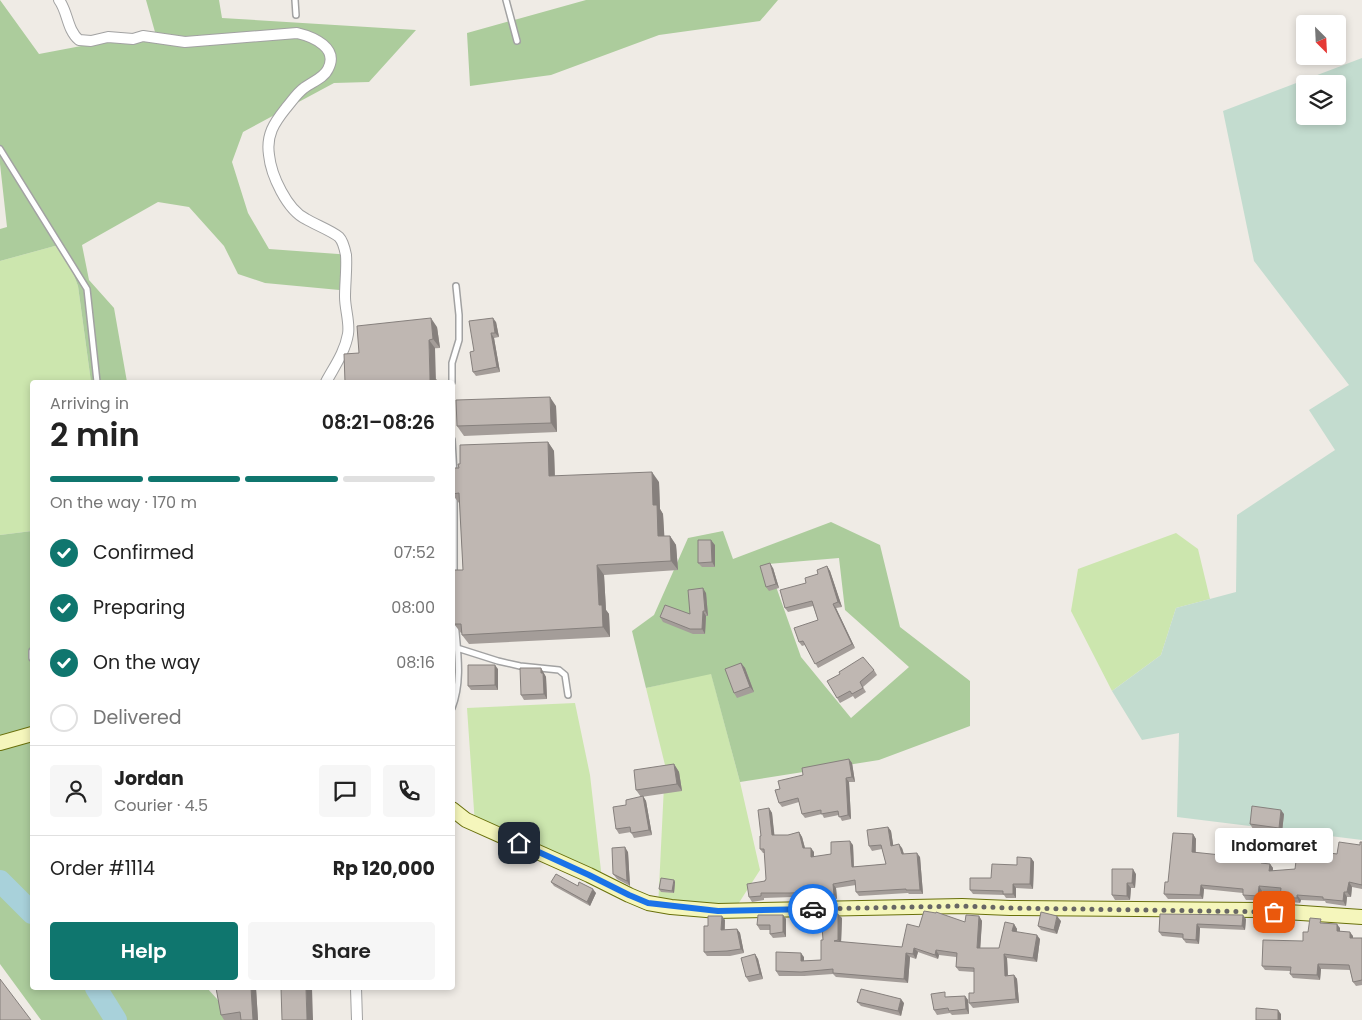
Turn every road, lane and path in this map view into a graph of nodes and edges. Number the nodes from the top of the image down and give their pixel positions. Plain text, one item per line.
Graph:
1 (59, 0) edge
2 (295, 0) edge
3 (506, 0) edge
4 (296, 14) dead end
5 (518, 41) dead end
6 (0, 149) edge
7 (456, 286) dead end
8 (97, 380) edge
9 (327, 380) edge
10 (452, 380) edge
11 (455, 613) edge
12 (457, 648) junction
13 (568, 695) dead end
14 (455, 701) edge
15 (30, 735) edge
16 (0, 744) edge
17 (455, 811) edge
18 (1362, 917) edge
19 (356, 990) edge
20 (357, 1020) edge

1 - 9 street
2 - 4 lane
3 - 5 lane
6 - 8 lane
7 - 10 lane
11 - 12 lane
12 - 13 lane
12 - 14 lane
15 - 16 main road
17 - 18 main road
19 - 20 street

